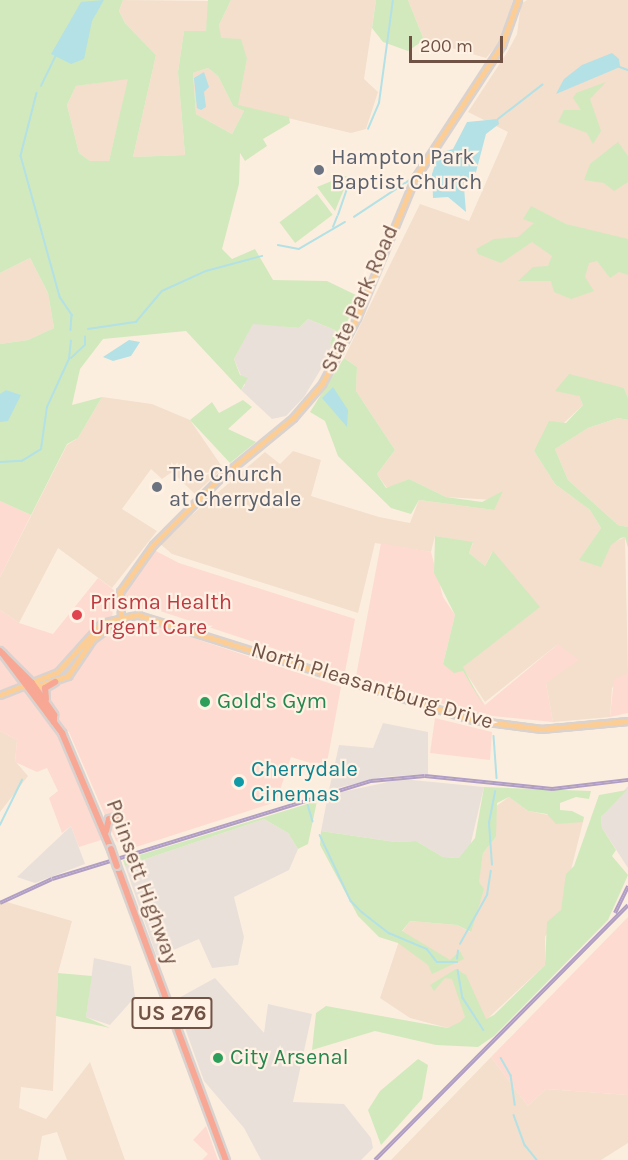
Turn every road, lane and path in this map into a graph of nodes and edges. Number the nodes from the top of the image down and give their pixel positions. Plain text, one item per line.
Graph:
1 (518, 0) edge
2 (121, 619) junction
3 (2, 652) edge
4 (10, 666) junction
5 (0, 667) edge
6 (55, 682) junction
7 (29, 685) junction
8 (0, 695) edge
9 (51, 710) junction
10 (628, 721) edge
11 (54, 722) junction
12 (119, 816) dead end
13 (106, 835) junction
14 (226, 1160) edge

1 - 2 main road, State Park Road
2 - 6 main road
2 - 7 main road
2 - 10 main road, North Pleasantburg Drive
3 - 4 highway, Poinsett Highway / US 276
3 - 7 highway, Poinsett Highway / US 276
4 - 5 highway
4 - 7 highway, Poinsett Highway / US 276
6 - 7 main road
6 - 9 highway
7 - 8 main road
7 - 9 highway, Poinsett Highway / US 276
7 - 11 highway, Poinsett Highway / US 276
9 - 11 highway, Poinsett Highway / US 276
11 - 13 highway, Poinsett Highway / US 276
12 - 13 highway
13 - 14 highway, Poinsett Highway / US 276, bridge

